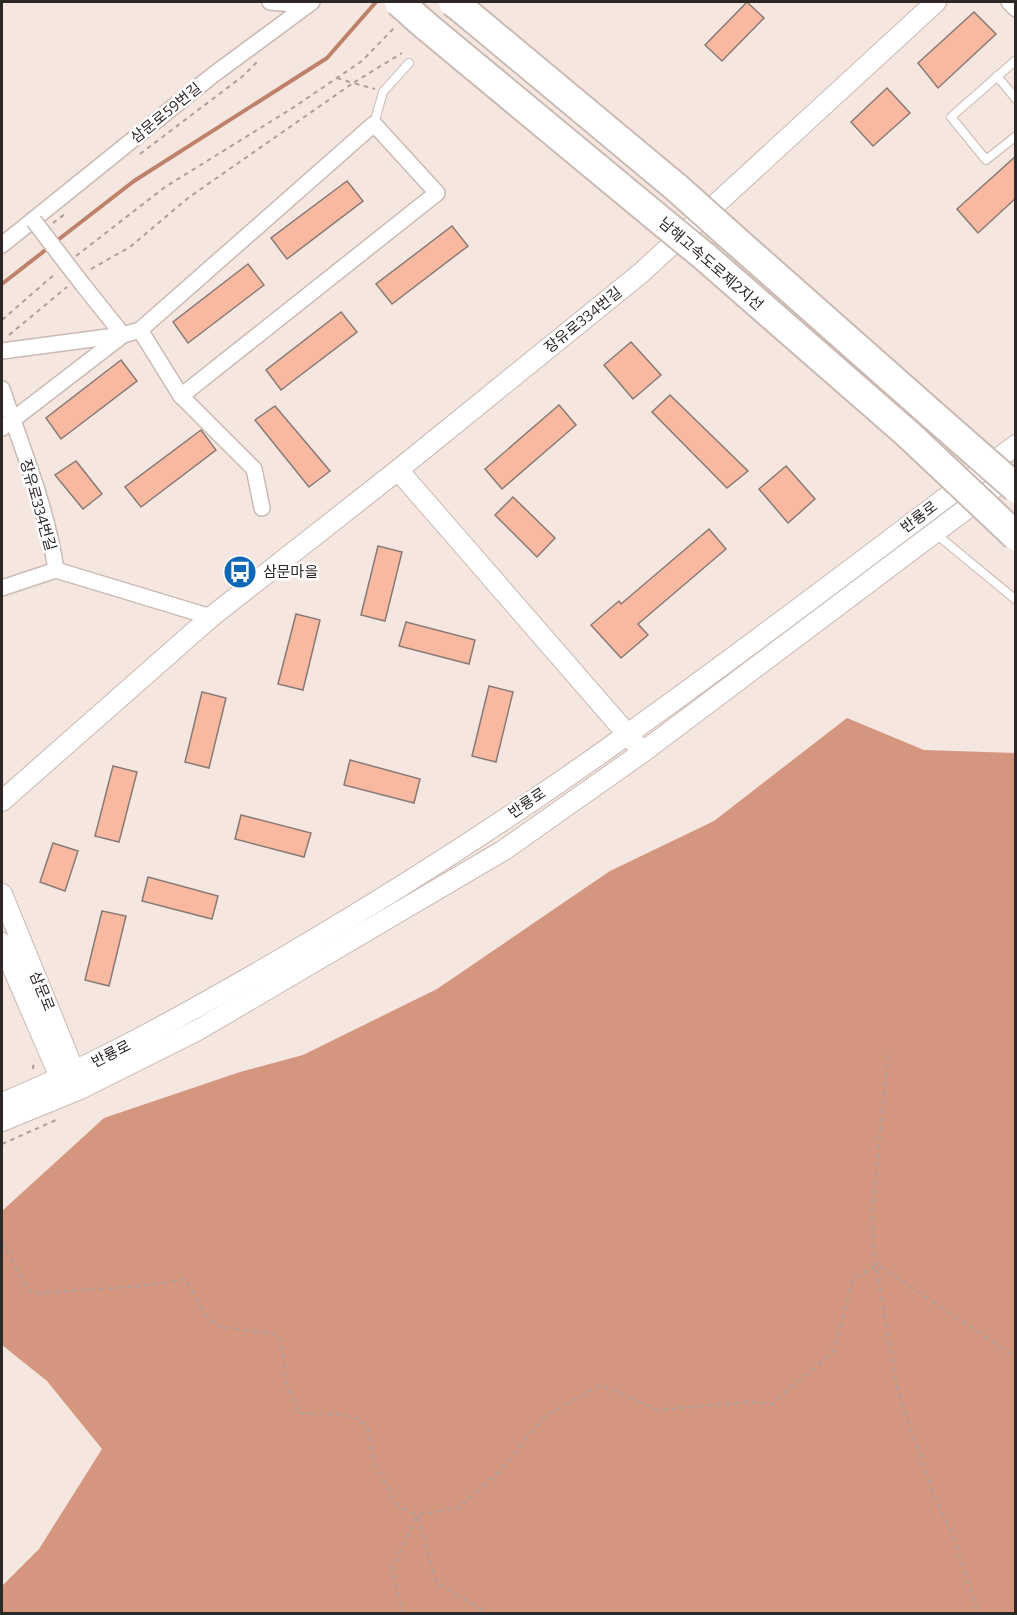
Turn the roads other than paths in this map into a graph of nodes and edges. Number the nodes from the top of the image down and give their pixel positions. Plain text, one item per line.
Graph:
1 (270, 2) edge
2 (936, 2) edge
3 (1009, 2) edge
4 (309, 3) edge
5 (462, 4) edge
6 (1016, 9) edge
7 (409, 16) edge
8 (1016, 60) edge
9 (409, 63) dead end
10 (997, 76) junction
11 (1016, 99) edge
12 (374, 124) junction
13 (1016, 136) edge
14 (34, 221) junction
15 (2, 245) edge
16 (140, 330) junction
17 (123, 335) junction
18 (2, 351) edge
19 (2, 389) edge
20 (181, 396) junction
21 (6, 425) edge
22 (1016, 445) edge
23 (398, 470) junction
24 (1016, 472) edge
25 (1016, 488) edge
26 (262, 508) dead end
27 (935, 532) junction
28 (1016, 536) edge
29 (56, 570) junction
30 (2, 588) edge
31 (1016, 600) edge
32 (211, 617) junction
33 (628, 735) junction
34 (643, 752) junction
35 (2, 801) edge
36 (2, 894) edge
37 (2, 943) edge
38 (71, 1083) junction
39 (2, 1103) edge
40 (2, 1121) edge

1 - 4 street, 삼문로59번길
2 - 23 street, 장유로334번길
3 - 6 street
4 - 14 street, 삼문로59번길
5 - 25 highway, bridge
7 - 28 highway, 남해고속도로제2지선, bridge
8 - 10 lane
9 - 12 lane
10 - 11 lane
10 - 13 lane
12 - 16 street
12 - 20 street
14 - 15 street, 삼문로59번길
14 - 17 street, bridge
16 - 17 street
16 - 20 street
17 - 18 street
17 - 21 street
19 - 21 street, 장유로334번길
20 - 26 street
21 - 29 street, 장유로334번길
22 - 33 street, 반룡로
23 - 32 street, 장유로334번길
23 - 33 street
24 - 27 street, 반룡로
27 - 31 lane
27 - 34 street, 반룡로
29 - 30 street
29 - 32 street, 장유로334번길
32 - 35 street, 장유로334번길
33 - 34 street
33 - 38 street, 반룡로
34 - 38 street, 반룡로
36 - 38 street, 삼문로
37 - 38 street, 삼문로
38 - 39 street, 반룡로
38 - 40 street, 반룡로

